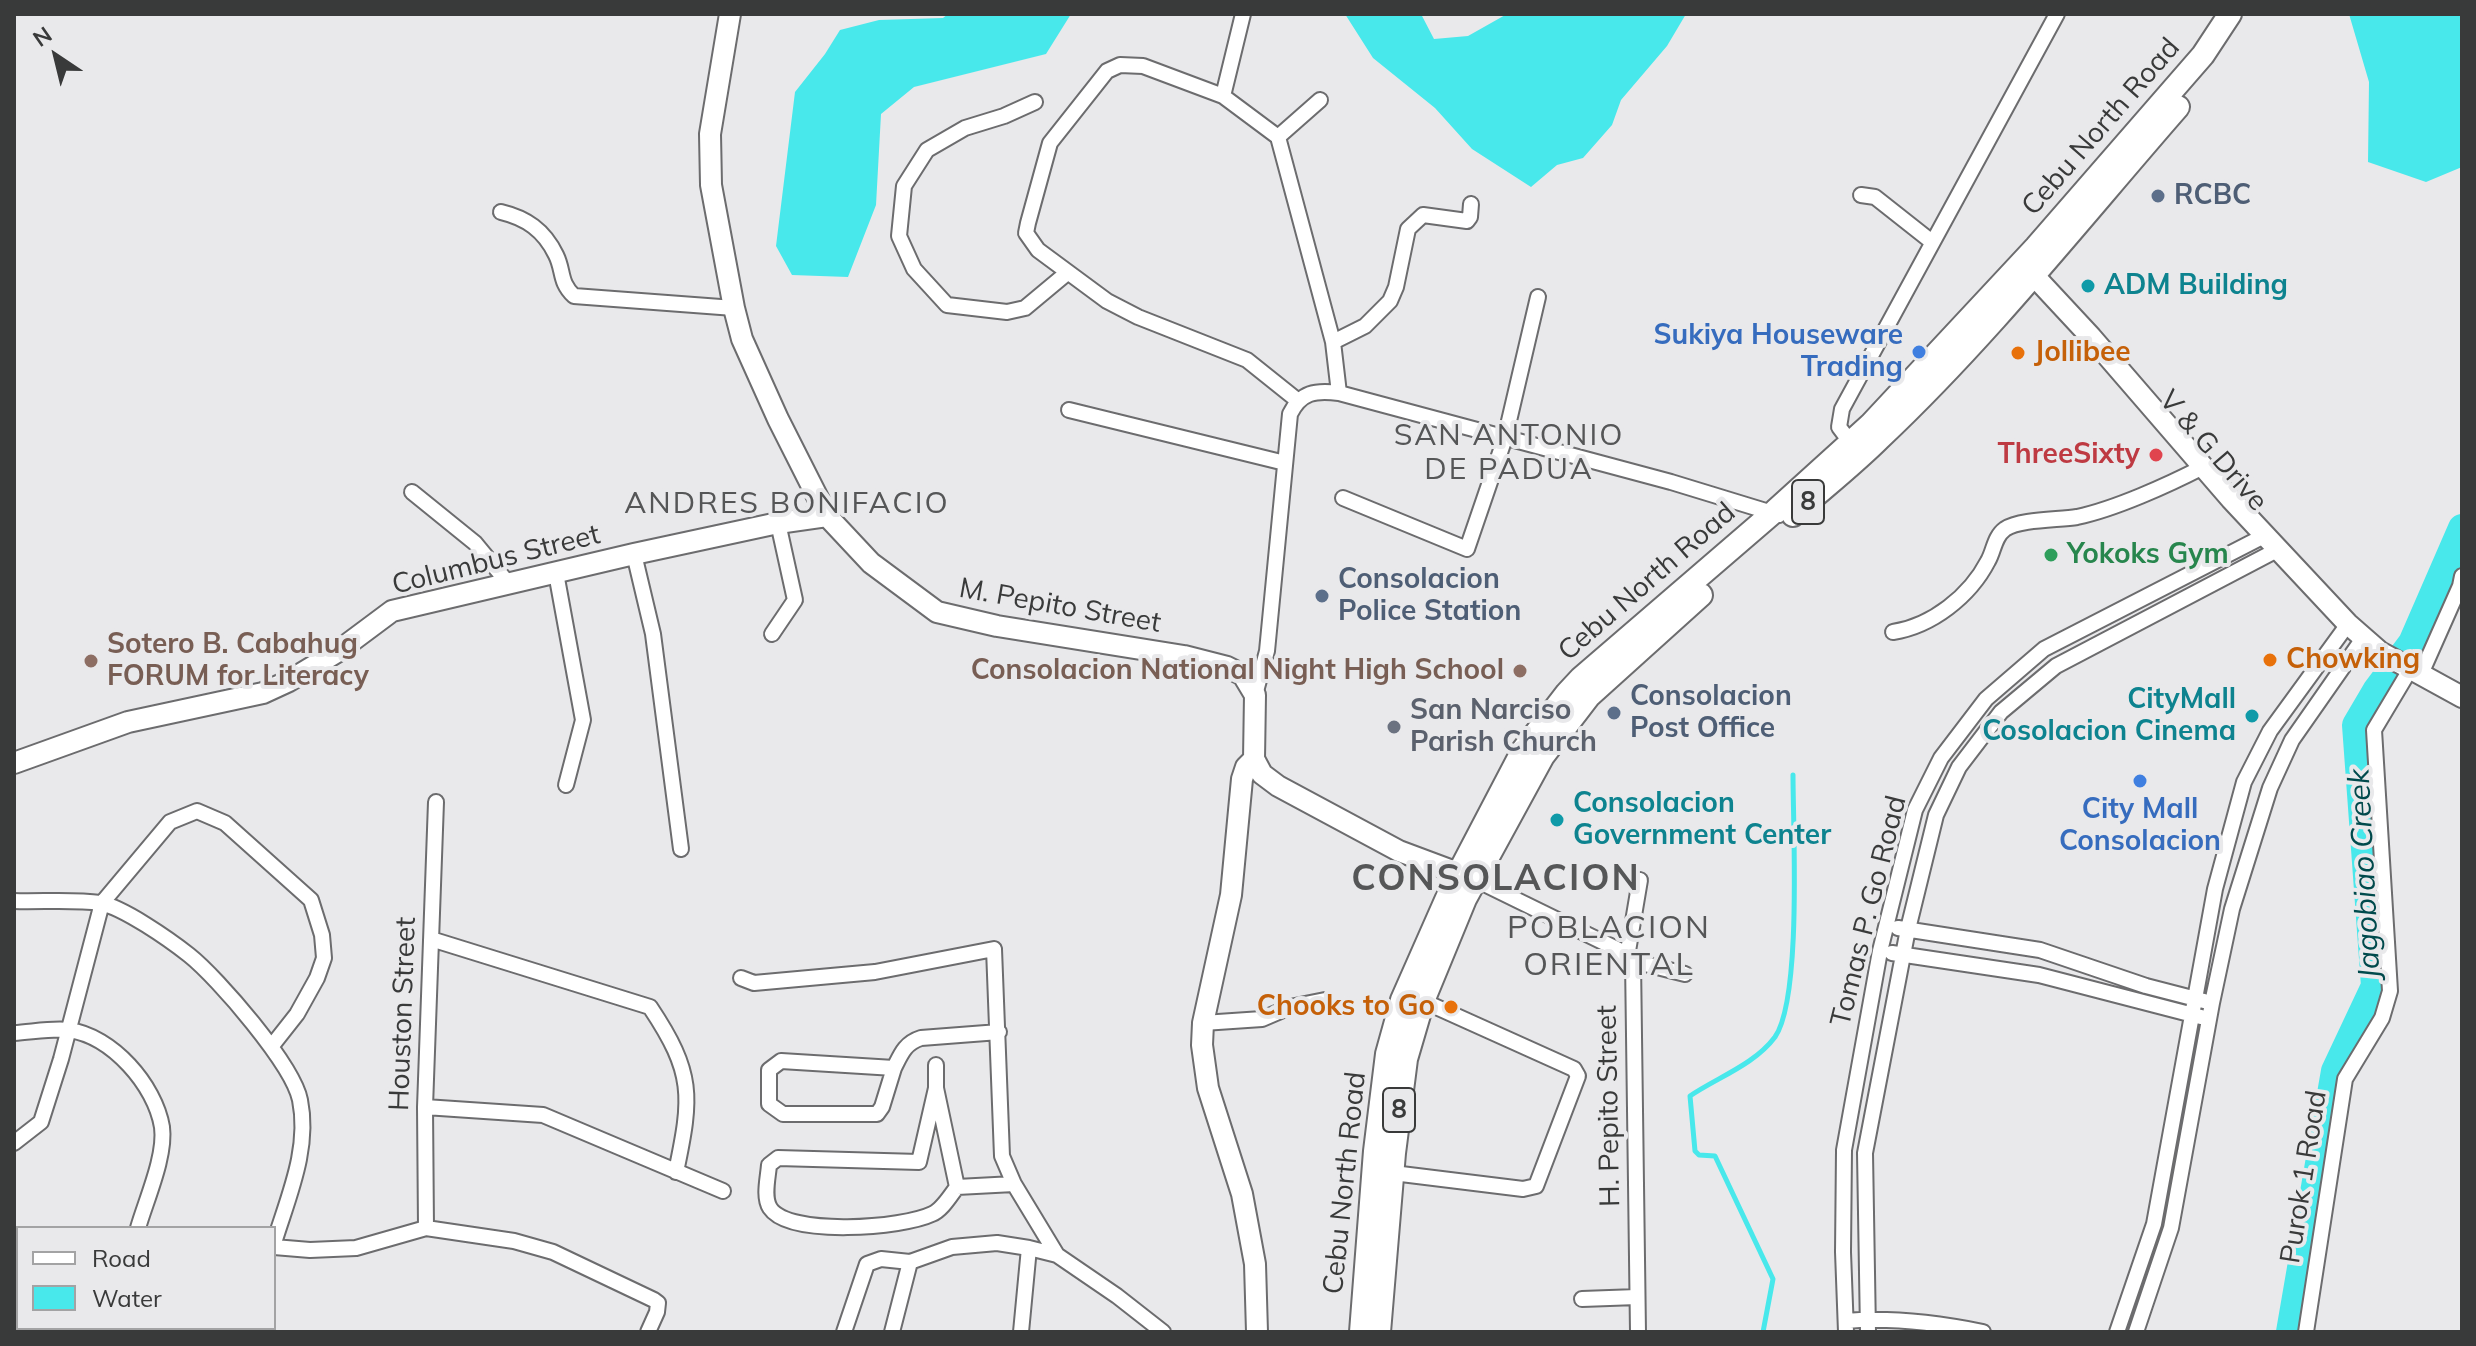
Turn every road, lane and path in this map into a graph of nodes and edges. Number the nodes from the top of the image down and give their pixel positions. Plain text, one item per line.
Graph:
1 (730, 14) edge
2 (1243, 14) edge
3 (2057, 14) edge
4 (2230, 14) edge
5 (2246, 14) edge
6 (1223, 96) junction
7 (1320, 100) dead end
8 (1035, 102) dead end
9 (1278, 137) junction
10 (1861, 195) dead end
11 (1471, 204) dead end
12 (501, 212) dead end
13 (1932, 242) junction
14 (2025, 272) junction
15 (1067, 273) junction
16 (1538, 297) dead end
17 (734, 308) junction
18 (1333, 342) junction
19 (1339, 393) junction
20 (1297, 400) junction
21 (1069, 410) dead end
22 (1505, 438) junction
23 (1851, 443) junction
24 (1285, 463) junction
25 (2198, 470) junction
26 (412, 492) dead end
27 (1343, 498) dead end
28 (827, 516) junction
29 (1781, 516) junction
30 (778, 523) junction
31 (2266, 545) junction
32 (634, 554) junction
33 (556, 573) junction
34 (2462, 576) edge
35 (508, 583) junction
36 (1893, 632) dead end
37 (772, 634) dead end
38 (2352, 636) junction
39 (2401, 663) junction
40 (1255, 695) junction
41 (2462, 697) edge
42 (1254, 759) junction
43 (14, 763) edge
44 (566, 785) dead end
45 (436, 802) dead end
46 (681, 849) dead end
47 (1467, 876) junction
48 (1640, 880) dead end
49 (14, 901) edge
50 (102, 903) junction
51 (1886, 926) junction
52 (1908, 929) junction
53 (431, 939) junction
54 (1880, 951) junction
55 (1901, 955) junction
56 (1630, 959) junction
57 (1685, 974) dead end
58 (741, 978) dead end
59 (2195, 998) junction
60 (1325, 1000) dead end
61 (1423, 1001) junction
62 (2211, 1010) junction
63 (2192, 1016) junction
64 (1203, 1023) junction
65 (68, 1030) junction
66 (999, 1032) junction
67 (14, 1033) edge
68 (271, 1047) junction
69 (936, 1065) dead end
70 (894, 1068) junction
71 (936, 1088) junction
72 (425, 1107) junction
73 (14, 1143) edge
74 (1387, 1159) junction
75 (676, 1172) junction
76 (1014, 1184) junction
77 (957, 1187) junction
78 (723, 1191) dead end
79 (139, 1226) edge
80 (426, 1228) junction
81 (276, 1238) edge
82 (276, 1245) edge
83 (1029, 1248) junction
84 (1057, 1255) junction
85 (910, 1262) junction
86 (1637, 1297) junction
87 (1582, 1299) dead end
88 (1868, 1326) edge
89 (1846, 1327) edge
90 (648, 1332) edge
91 (844, 1332) edge
92 (892, 1332) edge
93 (1021, 1332) edge
94 (1163, 1332) edge
95 (1257, 1332) edge
96 (1361, 1332) edge
97 (1379, 1332) edge
98 (1638, 1332) edge
99 (1983, 1332) edge
100 (2117, 1332) edge
101 (2136, 1332) edge
102 (2306, 1332) edge

1 - 17 street, M. Pepito Street
2 - 6 street
3 - 13 street
4 - 14 main road, Cebu North Road / 8
5 - 14 main road, Cebu North Road / 8
6 - 9 street
6 - 15 street
7 - 9 street
8 - 15 street
9 - 18 street
10 - 13 street
11 - 18 street
12 - 17 street
13 - 23 street
14 - 23 main road, Cebu North Road / 8
14 - 25 street, V & G Drive
14 - 29 main road, Cebu North Road / 8
15 - 20 street
16 - 22 street
17 - 28 street, M. Pepito Street
18 - 19 street
19 - 20 street
19 - 22 street
20 - 24 street
21 - 24 street
22 - 27 street
22 - 29 street
23 - 29 main road, Cebu North Road / 8
24 - 40 street
25 - 31 street, V & G Drive
25 - 36 street
26 - 35 street
28 - 30 street, Columbus Street
28 - 40 street, M. Pepito Street
29 - 47 main road, Cebu North Road / 8
30 - 32 street, Columbus Street
30 - 37 street
31 - 38 street, V & G Drive
31 - 51 street, Tomas P. Go Road
31 - 52 street, Tomas P. Go Road
32 - 33 street, Columbus Street
32 - 46 street
33 - 35 street, Columbus Street
33 - 44 street
34 - 39 street, Purok 1 Road
35 - 43 street, Columbus Street
38 - 39 street, V & G Drive
38 - 59 street
38 - 62 street
39 - 41 street, V & G Drive
39 - 102 street, Purok 1 Road
40 - 42 street
42 - 47 street
42 - 64 street
45 - 53 street, Houston Street
47 - 56 street
47 - 61 main road, Cebu North Road / 8
47 - 74 main road, Cebu North Road / 8
48 - 56 street, H. Pepito Street
49 - 50 street
50 - 65 street
50 - 68 street
50 - 68 street
51 - 52 street
51 - 54 street, Tomas P. Go Road
52 - 55 street, Tomas P. Go Road
52 - 59 street
53 - 72 street, Houston Street
53 - 75 street
54 - 55 street
54 - 89 street, Tomas P. Go Road
55 - 63 street
55 - 88 street, Tomas P. Go Road
56 - 57 street
56 - 86 street, H. Pepito Street
58 - 66 street
59 - 62 street
59 - 63 street
60 - 64 street
61 - 74 main road, Cebu North Road / 8
61 - 74 street
62 - 63 street
62 - 101 street
63 - 100 street
64 - 95 street
65 - 67 street
65 - 73 street
65 - 79 street
66 - 70 street
66 - 76 street
68 - 81 street
69 - 71 street
70 - 70 street
71 - 77 street
71 - 77 street
72 - 75 street
72 - 80 street, Houston Street
74 - 96 main road, Cebu North Road / 8
74 - 97 main road, Cebu North Road / 8
75 - 78 street
76 - 77 street
76 - 84 street
80 - 82 street
80 - 90 street
83 - 84 street
83 - 85 street
83 - 93 street
84 - 94 street
85 - 91 street
85 - 92 street
86 - 87 street
86 - 98 street, H. Pepito Street
88 - 89 street
88 - 99 street

